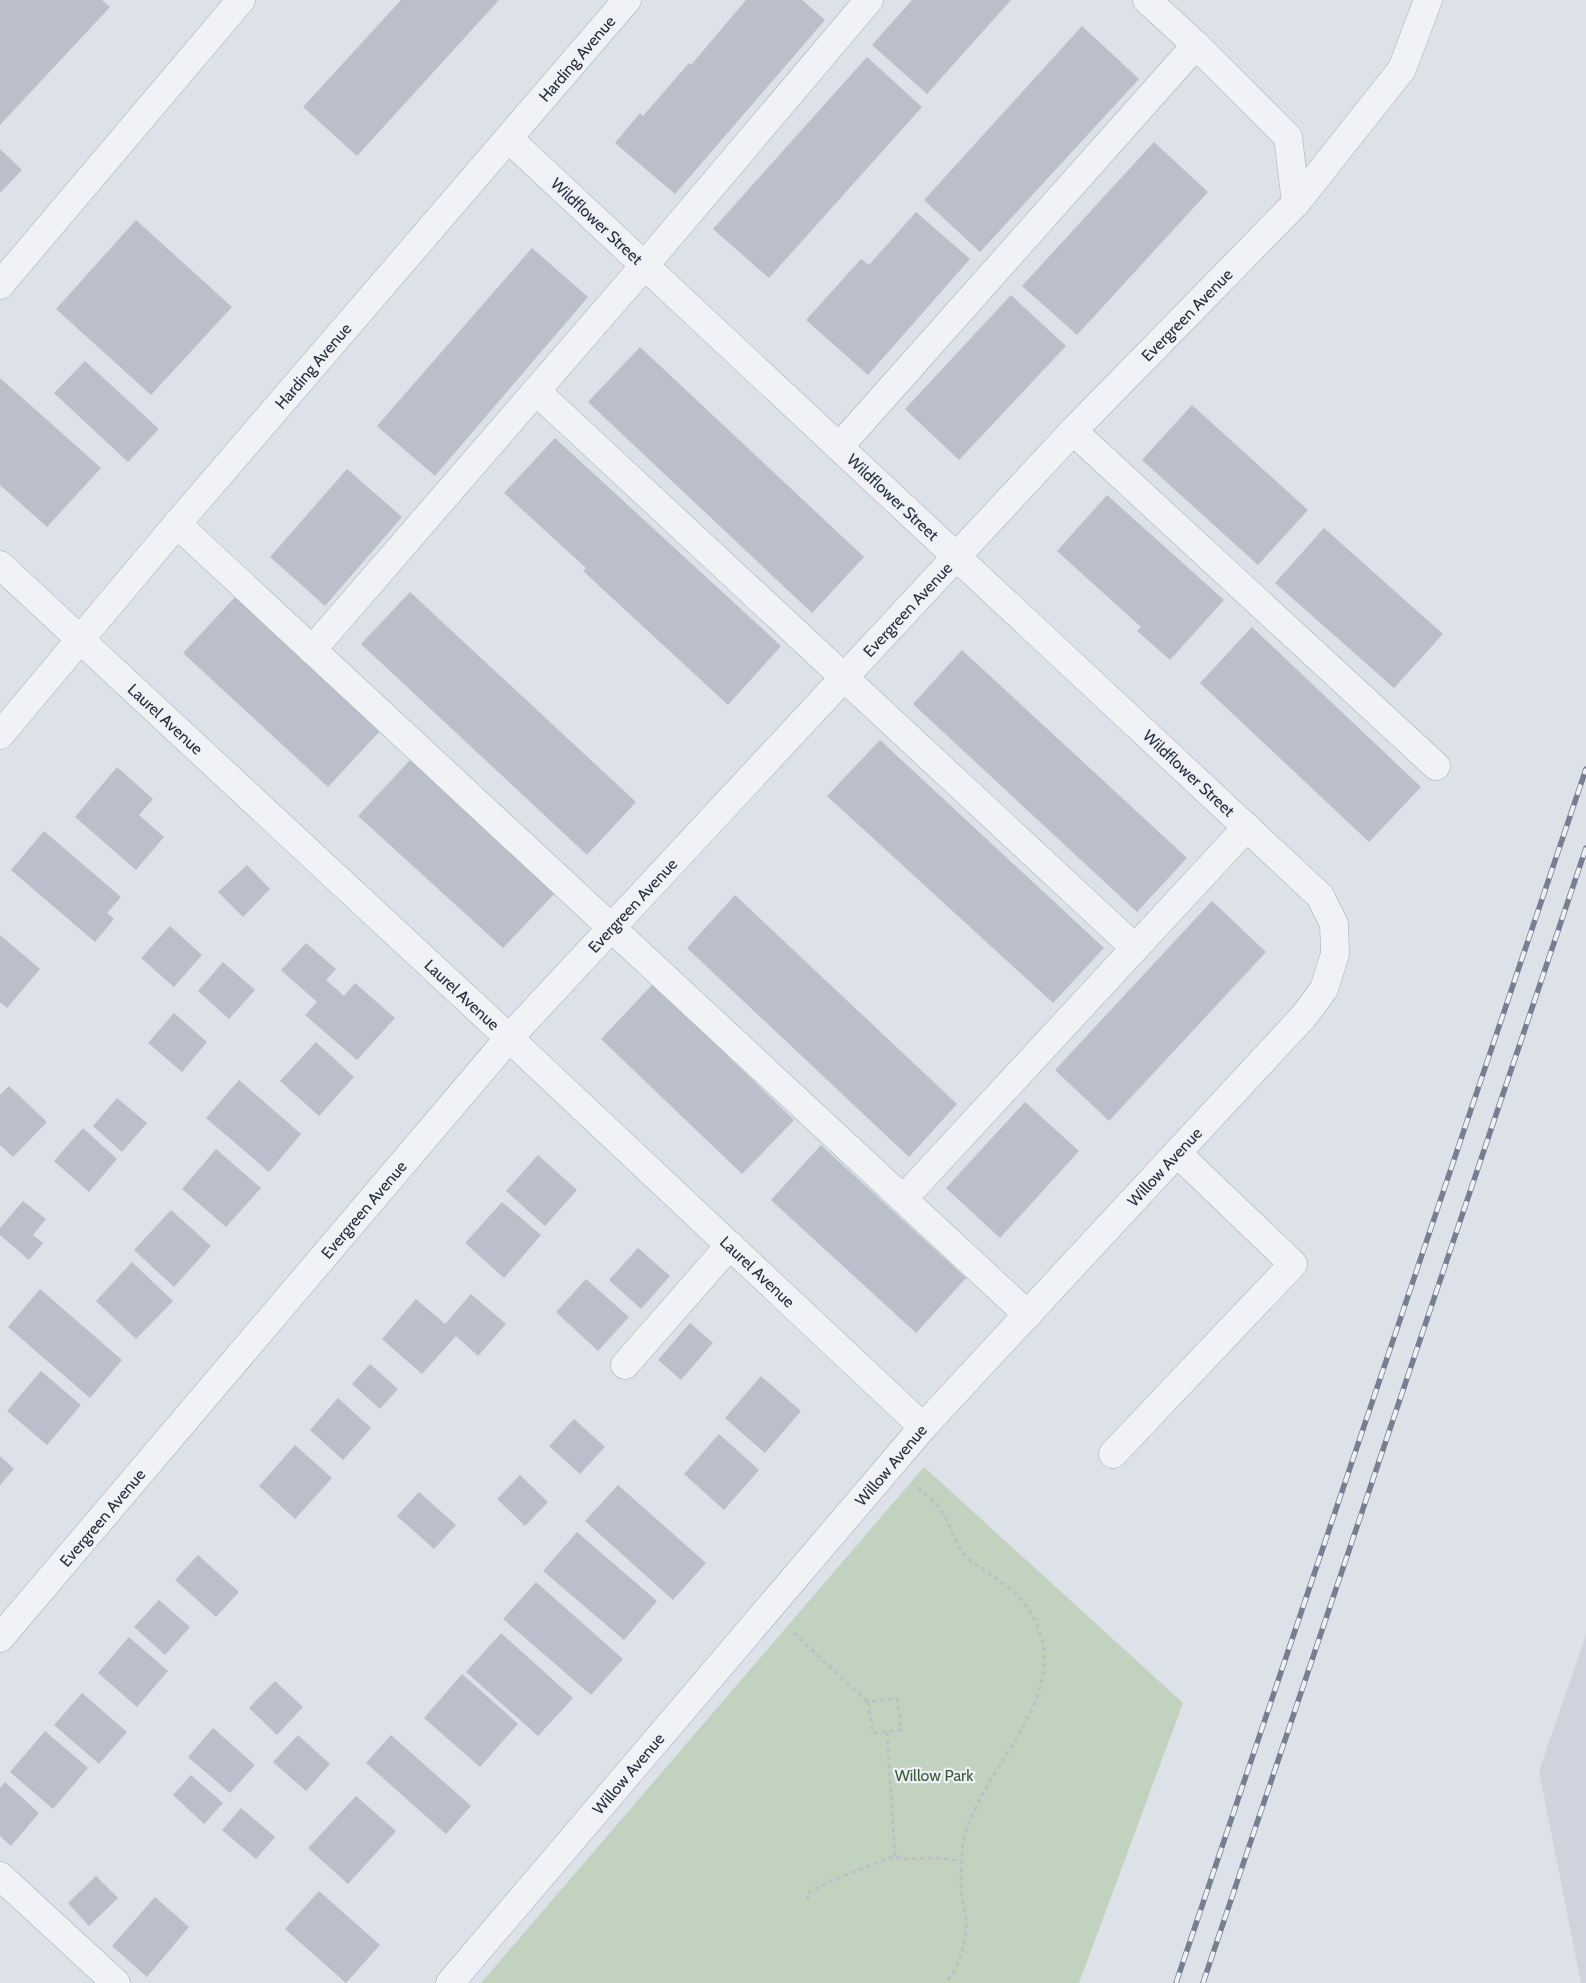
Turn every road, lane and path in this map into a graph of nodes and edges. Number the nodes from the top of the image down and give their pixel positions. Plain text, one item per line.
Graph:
1 (241, 0) edge
2 (627, 0) edge
3 (869, 0) edge
4 (1147, 0) edge
5 (1428, 0) edge
6 (1196, 45) junction
7 (509, 139) junction
8 (1296, 204) junction
9 (645, 265) junction
10 (0, 285) edge
11 (536, 391) junction
12 (1073, 431) junction
13 (839, 447) junction
14 (177, 524) junction
15 (956, 556) junction
16 (0, 565) edge
17 (80, 640) junction
18 (312, 650) junction
19 (844, 677) junction
20 (0, 735) edge
21 (1436, 766) dead end
22 (1247, 827) junction
23 (611, 928) junction
24 (1135, 948) junction
25 (1335, 954) joint
26 (509, 1038) junction
27 (1177, 1154) junction
28 (903, 1199) junction
29 (730, 1245) junction
30 (1028, 1315) junction
31 (625, 1365) dead end
32 (923, 1427) junction
33 (1113, 1454) dead end
34 (892, 1464) junction
35 (768, 1609) junction
36 (0, 1638) edge
37 (868, 1702) junction
38 (887, 1732) junction
39 (895, 1856) junction
40 (963, 1861) junction
41 (0, 1876) edge
42 (808, 1900) dead end
43 (116, 1983) edge
44 (450, 1983) edge
45 (945, 1983) edge

1 - 10 street
2 - 7 street, Harding Avenue
3 - 9 street
4 - 6 street
5 - 8 street, Evergreen Avenue
6 - 8 street
6 - 13 street
7 - 9 street, Wildflower Street
7 - 14 street, Harding Avenue
8 - 12 street, Evergreen Avenue
9 - 11 street
9 - 13 street, Wildflower Street
11 - 18 street
11 - 19 street
12 - 15 street, Evergreen Avenue
12 - 21 street
13 - 15 street, Wildflower Street
14 - 17 street, Harding Avenue
14 - 18 street
15 - 19 street, Evergreen Avenue
15 - 22 street, Wildflower Street
16 - 17 street, Laurel Avenue
17 - 20 street, Harding Avenue
17 - 26 street, Laurel Avenue
18 - 23 street
19 - 23 street, Evergreen Avenue
19 - 24 street
22 - 24 street
22 - 25 street, Wildflower Street
23 - 26 street, Evergreen Avenue
23 - 28 street
24 - 28 street
25 - 27 street, Willow Avenue
26 - 29 street, Laurel Avenue
26 - 36 street, Evergreen Avenue
27 - 30 street, Willow Avenue
27 - 33 street
28 - 30 street
29 - 31 street
29 - 32 street, Laurel Avenue
30 - 32 street, Willow Avenue
32 - 34 street, Willow Avenue
34 - 35 street, Willow Avenue
34 - 40 path
35 - 37 path
35 - 44 street, Willow Avenue
37 - 38 path
37 - 38 path
38 - 39 path
39 - 40 path
39 - 42 path
40 - 45 path
41 - 43 street

